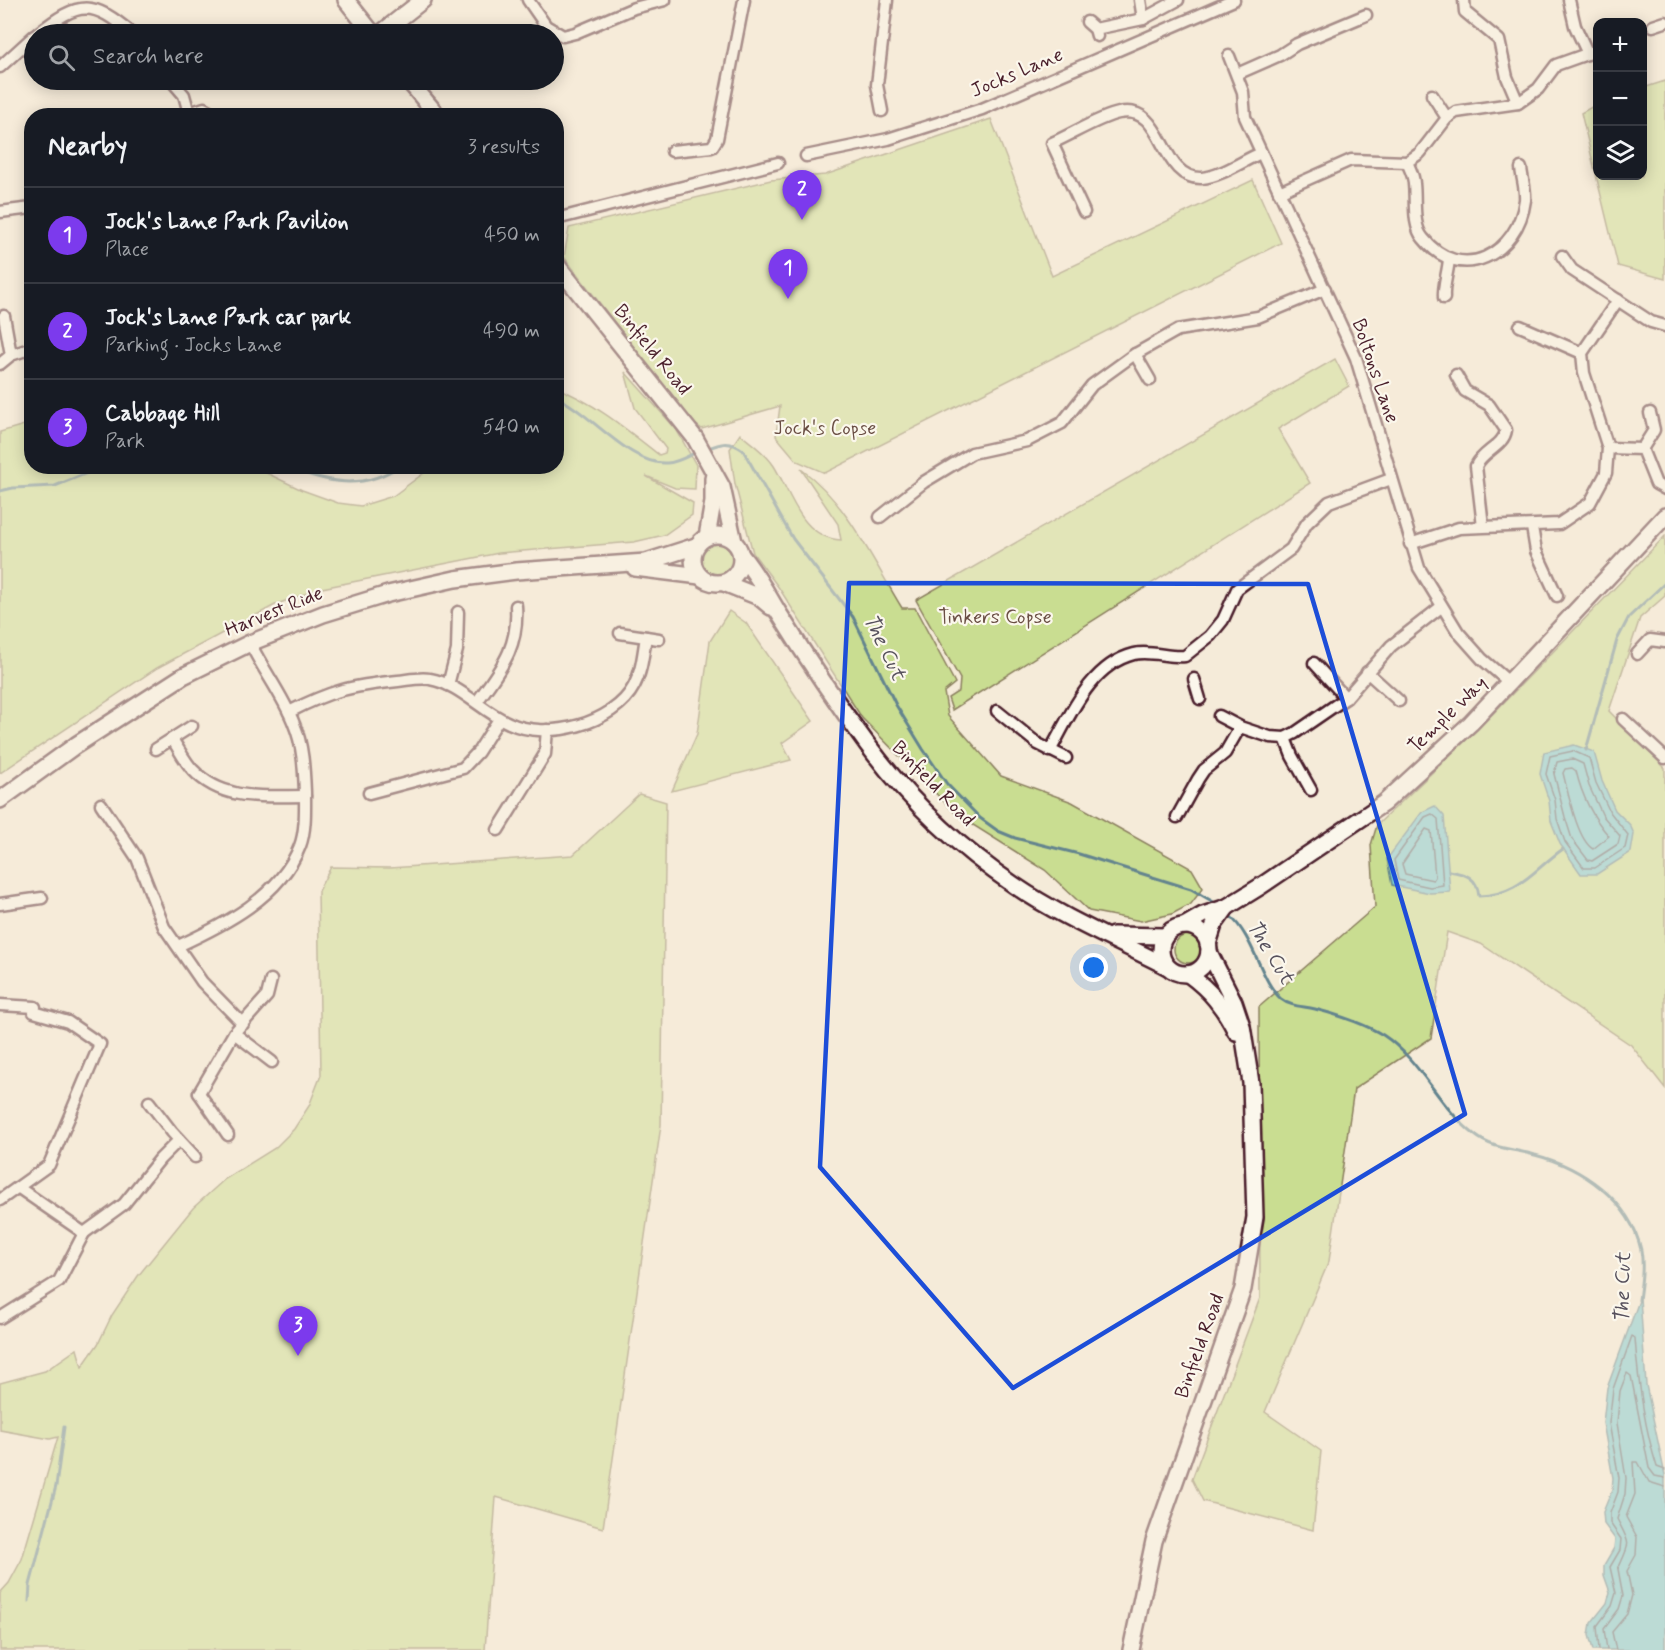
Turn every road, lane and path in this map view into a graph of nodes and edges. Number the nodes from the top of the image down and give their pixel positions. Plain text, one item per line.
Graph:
1 (346, 0) edge
2 (423, 0) edge
3 (528, 0) edge
4 (665, 0) edge
5 (744, 0) edge
6 (886, 0) edge
7 (1140, 0) edge
8 (1178, 0) edge
9 (1234, 0) edge
10 (1464, 0) edge
11 (1569, 0) edge
12 (1365, 15) dead end
13 (1143, 19) junction
14 (1665, 22) edge
15 (50, 24) edge
16 (124, 24) edge
17 (365, 24) edge
18 (393, 24) edge
19 (545, 24) edge
20 (1653, 26) dead end
21 (1093, 29) dead end
22 (564, 36) edge
23 (24, 46) edge
24 (1593, 52) edge
25 (1229, 56) dead end
26 (0, 68) edge
27 (1237, 74) junction
28 (180, 90) edge
29 (416, 90) edge
30 (1432, 95) dead end
31 (1518, 103) junction
32 (187, 108) edge
33 (431, 108) edge
34 (882, 111) dead end
35 (1447, 118) junction
36 (672, 151) dead end
37 (1261, 153) junction
38 (806, 156) dead end
39 (1407, 162) junction
40 (778, 163) dead end
41 (1521, 168) dead end
42 (1279, 192) junction
43 (24, 209) edge
44 (0, 212) edge
45 (1084, 212) dead end
46 (564, 217) edge
47 (1562, 256) dead end
48 (1449, 259) junction
49 (564, 275) edge
50 (1325, 289) junction
51 (1444, 298) dead end
52 (1617, 300) junction
53 (4, 316) dead end
54 (1520, 326) dead end
55 (1665, 326) edge
56 (24, 351) edge
57 (1582, 353) junction
58 (1135, 354) junction
59 (11, 355) junction
60 (0, 364) edge
61 (1456, 375) dead end
62 (1150, 380) dead end
63 (1650, 413) dead end
64 (1608, 448) junction
65 (1642, 448) junction
66 (711, 463) junction
67 (1391, 479) junction
68 (1665, 489) edge
69 (1665, 516) edge
70 (880, 517) dead end
71 (1483, 526) junction
72 (1533, 527) junction
73 (702, 542) junction
74 (1410, 544) junction
75 (737, 549) junction
76 (602, 565) junction
77 (700, 576) junction
78 (724, 583) junction
79 (1557, 596) dead end
80 (516, 606) dead end
81 (1441, 607) junction
82 (458, 612) dead end
83 (778, 613) junction
84 (620, 633) dead end
85 (646, 637) junction
86 (659, 639) dead end
87 (1665, 642) edge
88 (250, 643) junction
89 (1636, 654) dead end
90 (1314, 663) dead end
91 (1367, 672) junction
92 (1194, 679) dead end
93 (1510, 683) junction
94 (448, 685) junction
95 (1346, 698) junction
96 (1200, 699) dead end
97 (1399, 701) dead end
98 (477, 702) junction
99 (997, 711) dead end
100 (290, 712) junction
101 (1219, 716) dead end
102 (1623, 718) dead end
103 (499, 719) junction
104 (192, 726) dead end
105 (1240, 727) junction
106 (548, 730) junction
107 (1285, 738) junction
108 (172, 739) junction
109 (156, 749) dead end
110 (1050, 751) junction
111 (1066, 758) dead end
112 (1665, 758) edge
113 (1311, 790) dead end
114 (369, 793) dead end
115 (305, 796) junction
116 (0, 800) edge
117 (101, 804) dead end
118 (1177, 817) dead end
119 (498, 830) dead end
120 (42, 898) dead end
121 (0, 904) edge
122 (1213, 917) junction
123 (1184, 926) junction
124 (1104, 934) junction
125 (1165, 936) junction
126 (178, 946) junction
127 (1208, 948) junction
128 (1166, 966) junction
129 (1188, 974) junction
130 (272, 980) dead end
131 (0, 1006) edge
132 (243, 1024) junction
133 (234, 1033) junction
134 (1245, 1047) junction
135 (272, 1062) dead end
136 (149, 1102) dead end
137 (228, 1135) dead end
138 (179, 1140) junction
139 (195, 1157) dead end
140 (19, 1188) junction
141 (0, 1200) edge
142 (84, 1233) junction
143 (0, 1318) edge
144 (1131, 1650) edge

1 - 17 main road
2 - 18 main road
3 - 19 street
4 - 22 street
5 - 36 street
6 - 34 street
7 - 13 street
8 - 13 street
9 - 38 street, Jocks Lane
10 - 31 street
11 - 24 street
12 - 27 street
13 - 21 street
14 - 20 street
15 - 16 street
23 - 26 street
24 - 31 street
25 - 27 street, Boltons Lane
27 - 37 street, Boltons Lane
28 - 32 street
29 - 33 main road
30 - 35 street
31 - 35 street
35 - 39 street
37 - 42 street, Boltons Lane
37 - 45 street
39 - 42 street
39 - 48 street
40 - 46 street
41 - 48 street
42 - 50 street, Boltons Lane
43 - 44 street
47 - 52 street
48 - 51 street
49 - 66 main road, Binfield Road
50 - 58 street
50 - 67 street, Boltons Lane
52 - 55 street
52 - 57 street
53 - 59 street
54 - 57 street
56 - 59 street
57 - 64 street
58 - 62 street
58 - 70 street
59 - 60 street
61 - 71 street
63 - 65 street
64 - 65 street
64 - 72 street
65 - 68 street
66 - 73 main road, Binfield Road
66 - 75 main road, Binfield Road
67 - 74 street, Boltons Lane
67 - 110 street
69 - 93 main road, Temple Way
71 - 72 street
71 - 74 street
72 - 79 street
73 - 75 main road
73 - 76 main road, Harvest Ride
73 - 77 main road
74 - 81 street, Boltons Lane
75 - 78 main road
75 - 83 main road, Binfield Road
76 - 77 main road, Harvest Ride
76 - 88 main road, Harvest Ride
77 - 78 main road
78 - 83 main road, Binfield Road
80 - 98 street
81 - 91 street
81 - 93 street, Boltons Lane
82 - 94 street
83 - 124 main road, Binfield Road
84 - 85 street
85 - 86 street
85 - 106 street
87 - 89 street
88 - 100 street
88 - 116 main road, Harvest Ride
90 - 95 street
91 - 95 street
91 - 97 street
92 - 96 street
93 - 122 main road, Temple Way
94 - 98 street
94 - 100 street
95 - 107 street
98 - 103 street
99 - 110 street
100 - 115 street
101 - 105 street
102 - 112 street
103 - 106 street
103 - 114 street
104 - 108 street
105 - 107 street
105 - 118 street
106 - 119 street
107 - 113 street
108 - 109 street
108 - 115 street
110 - 111 street
115 - 126 street
117 - 126 street
120 - 121 street
122 - 123 main road, Temple Way
122 - 127 main road
123 - 125 main road
123 - 127 main road
124 - 125 main road, Binfield Road
124 - 128 main road, Binfield Road
125 - 128 main road
126 - 132 street
127 - 129 main road
127 - 134 main road, Binfield Road
128 - 129 main road
129 - 134 main road, Binfield Road
130 - 132 street
131 - 140 street
132 - 133 street
133 - 135 street
133 - 137 street
134 - 144 main road, Binfield Road
136 - 138 street
138 - 139 street
138 - 142 street
140 - 141 street
140 - 142 street
142 - 143 street

